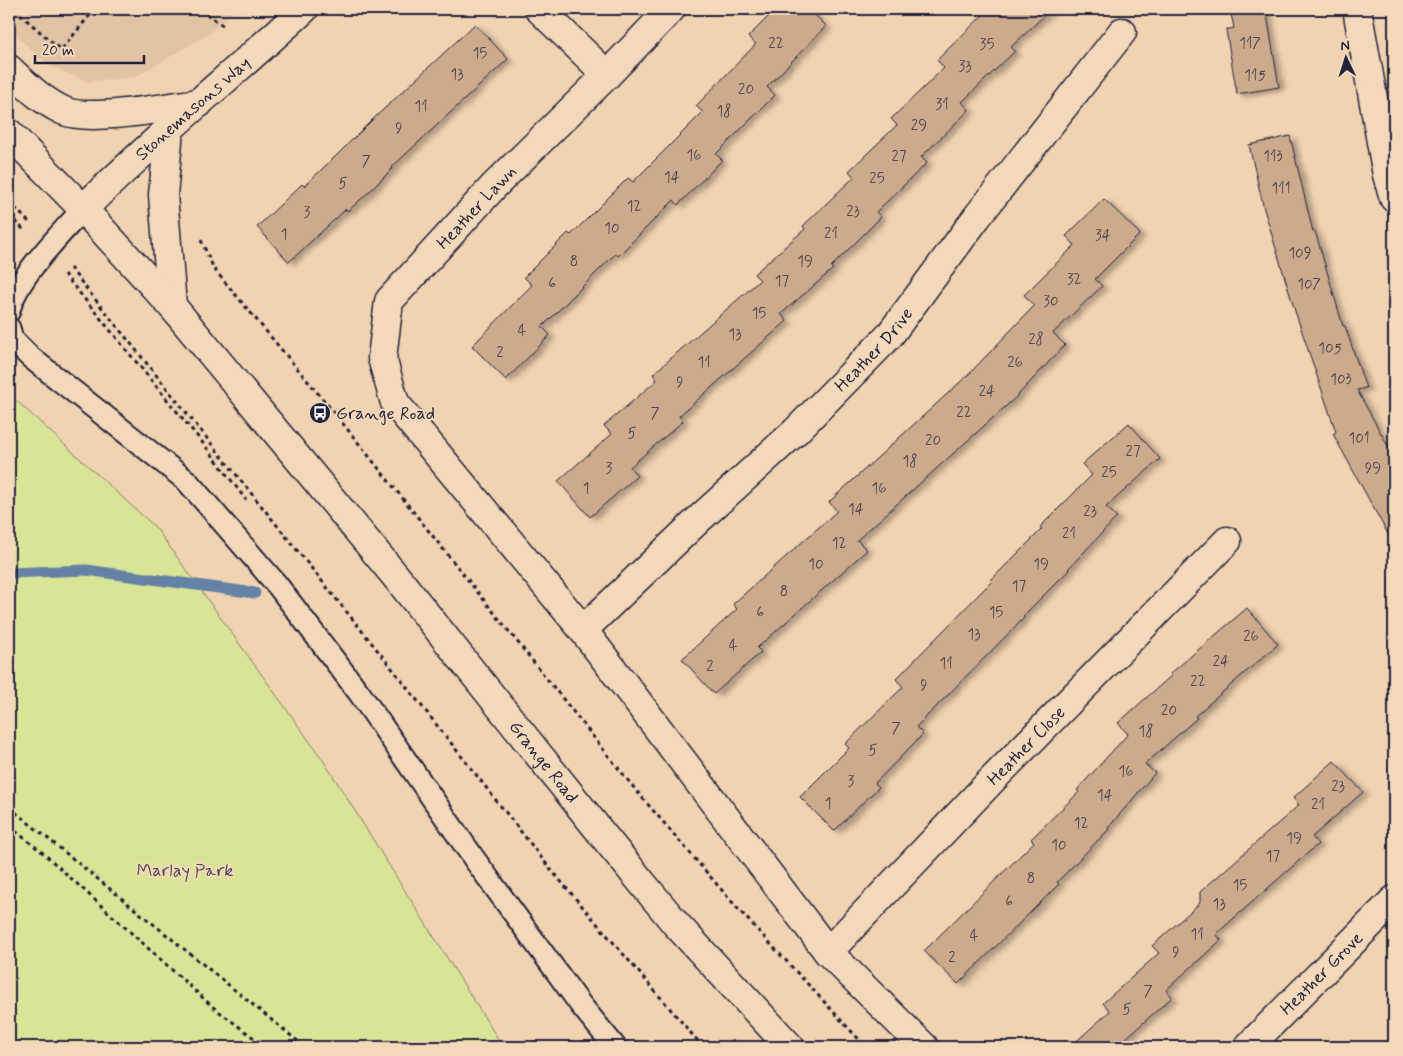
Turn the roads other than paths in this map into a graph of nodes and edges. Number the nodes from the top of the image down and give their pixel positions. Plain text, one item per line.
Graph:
1 (304, 9) edge
2 (539, 9) edge
3 (671, 9) edge
4 (1357, 9) edge
5 (1122, 32) dead end
6 (9, 69) edge
7 (607, 75) junction
8 (199, 103) junction
9 (169, 130) junction
10 (9, 133) edge
11 (1394, 198) edge
12 (83, 209) junction
13 (9, 304) edge
14 (172, 306) junction
15 (9, 328) edge
16 (1227, 541) dead end
17 (583, 630) junction
18 (1394, 900) edge
19 (828, 952) junction
20 (615, 1047) edge
21 (790, 1047) edge
22 (924, 1047) edge
23 (1248, 1047) edge

1 - 8 street, Stonemasons Way
2 - 7 street
3 - 7 street, Heather Lawn
4 - 11 street
5 - 17 street, Heather Drive
6 - 8 street
7 - 17 street, Heather Lawn
8 - 9 street, Stonemasons Way
9 - 12 street, Stonemasons Way
9 - 14 street
10 - 12 street, Grange Road
12 - 13 lane
12 - 14 street, Grange Road
14 - 21 street, Grange Road
15 - 20 lane
16 - 19 street, Heather Close
17 - 19 street
18 - 23 street, Heather Grove
19 - 22 street

